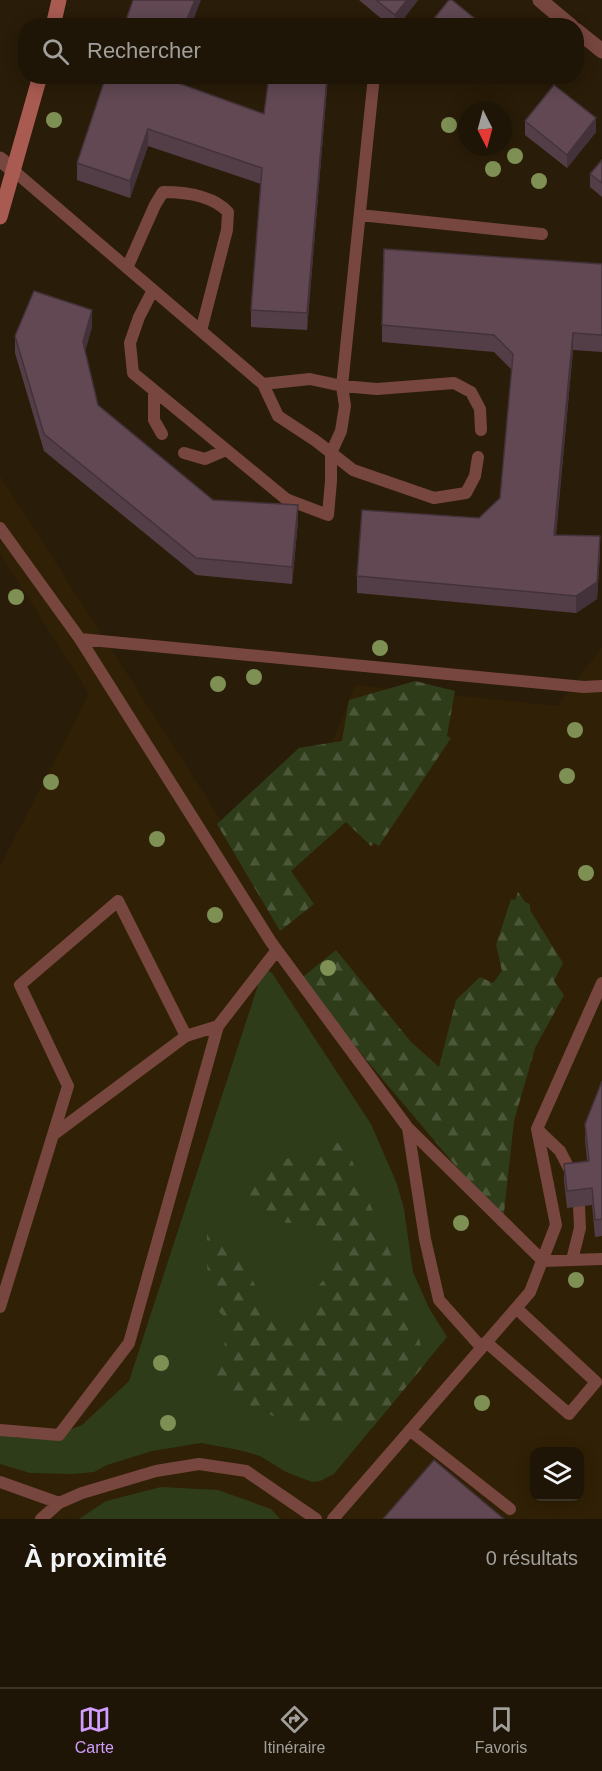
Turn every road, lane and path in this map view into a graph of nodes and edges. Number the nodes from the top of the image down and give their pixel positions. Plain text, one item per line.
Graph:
1 (60, 0) edge
2 (540, 0) edge
3 (55, 18) edge
4 (561, 18) edge
5 (584, 36) edge
6 (602, 51) edge
7 (38, 84) edge
8 (373, 84) edge
9 (0, 159) edge
10 (14, 171) junction
11 (360, 215) junction
12 (0, 217) edge
13 (542, 234) dead end
14 (127, 268) junction
15 (153, 290) junction
16 (201, 331) junction
17 (263, 384) junction
18 (342, 386) junction
19 (154, 390) junction
20 (481, 430) dead end
21 (162, 434) dead end
22 (226, 450) junction
23 (184, 453) dead end
24 (331, 453) junction
25 (478, 457) dead end
26 (0, 528) edge
27 (80, 639) junction
28 (602, 686) edge
29 (277, 950) junction
30 (602, 982) edge
31 (218, 1026) junction
32 (186, 1036) junction
33 (408, 1128) junction
34 (537, 1130) junction
35 (53, 1135) junction
36 (575, 1179) edge
37 (579, 1206) edge
38 (602, 1259) edge
39 (572, 1260) junction
40 (543, 1261) junction
41 (0, 1307) edge
42 (516, 1308) junction
43 (483, 1344) junction
44 (0, 1430) edge
45 (411, 1431) junction
46 (0, 1482) edge
47 (59, 1503) junction
48 (510, 1509) dead end
49 (40, 1519) edge
50 (316, 1519) edge
51 (333, 1519) edge

1 - 3 main road
2 - 4 street
5 - 6 street
7 - 10 main road
8 - 11 lane
9 - 10 street
10 - 12 main road
10 - 14 lane
11 - 13 lane
11 - 18 lane
14 - 15 lane
14 - 16 lane
15 - 16 lane
15 - 19 lane
16 - 17 lane
17 - 18 lane
17 - 24 lane
18 - 20 lane
18 - 24 lane
19 - 21 lane
19 - 22 lane
22 - 23 lane
22 - 24 lane
24 - 25 lane
26 - 27 lane
27 - 28 lane
27 - 29 lane
29 - 31 lane
29 - 33 lane
30 - 34 lane
31 - 32 lane
31 - 44 lane
32 - 35 lane
32 - 35 lane
33 - 40 lane
33 - 43 lane
34 - 36 lane
34 - 40 lane
35 - 41 lane
37 - 39 lane
38 - 39 lane
39 - 40 lane
40 - 42 lane
42 - 43 lane
42 - 43 lane
43 - 45 lane
45 - 48 lane
45 - 51 lane
46 - 47 lane
47 - 49 lane
47 - 50 lane

